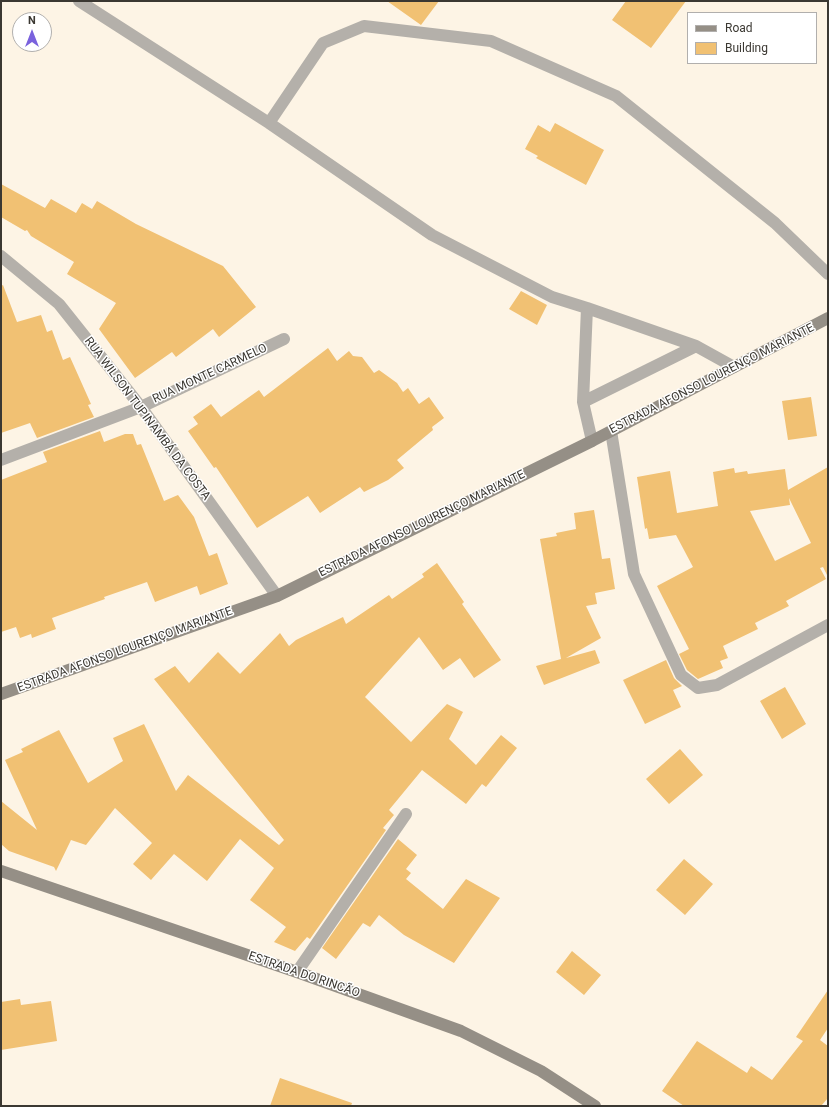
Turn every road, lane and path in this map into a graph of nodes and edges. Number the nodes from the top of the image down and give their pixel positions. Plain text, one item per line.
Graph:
1 (79, 1) edge
2 (270, 123) junction
3 (3, 260) edge
4 (828, 274) edge
5 (587, 308) junction
6 (828, 318) edge
7 (284, 339) dead end
8 (696, 346) junction
9 (734, 366) junction
10 (582, 402) junction
11 (141, 407) junction
12 (611, 431) junction
13 (592, 441) junction
14 (1, 460) edge
15 (277, 596) junction
16 (828, 625) edge
17 (1, 694) edge
18 (406, 814) dead end
19 (1, 871) edge
20 (297, 972) junction
21 (596, 1106) edge

1 - 2 street
2 - 4 street
2 - 5 street
3 - 11 street, RUA WILSON TUPINAMBÁ DA COSTA
5 - 8 street
5 - 10 street
6 - 9 main road, ESTRADA AFONSO LOURENÇO MARIANTE
7 - 11 street, RUA MONTE CARMELO
8 - 9 street
8 - 10 street
9 - 12 main road, ESTRADA AFONSO LOURENÇO MARIANTE
10 - 13 street
11 - 14 street, RUA MONTE CARMELO
11 - 15 street, RUA WILSON TUPINAMBÁ DA COSTA
12 - 13 main road, ESTRADA AFONSO LOURENÇO MARIANTE
12 - 16 street
13 - 15 main road, ESTRADA AFONSO LOURENÇO MARIANTE
15 - 17 main road, ESTRADA AFONSO LOURENÇO MARIANTE
18 - 20 street
19 - 20 main road, ESTRADA DO RINCÃO
20 - 21 main road, ESTRADA DO RINCÃO

